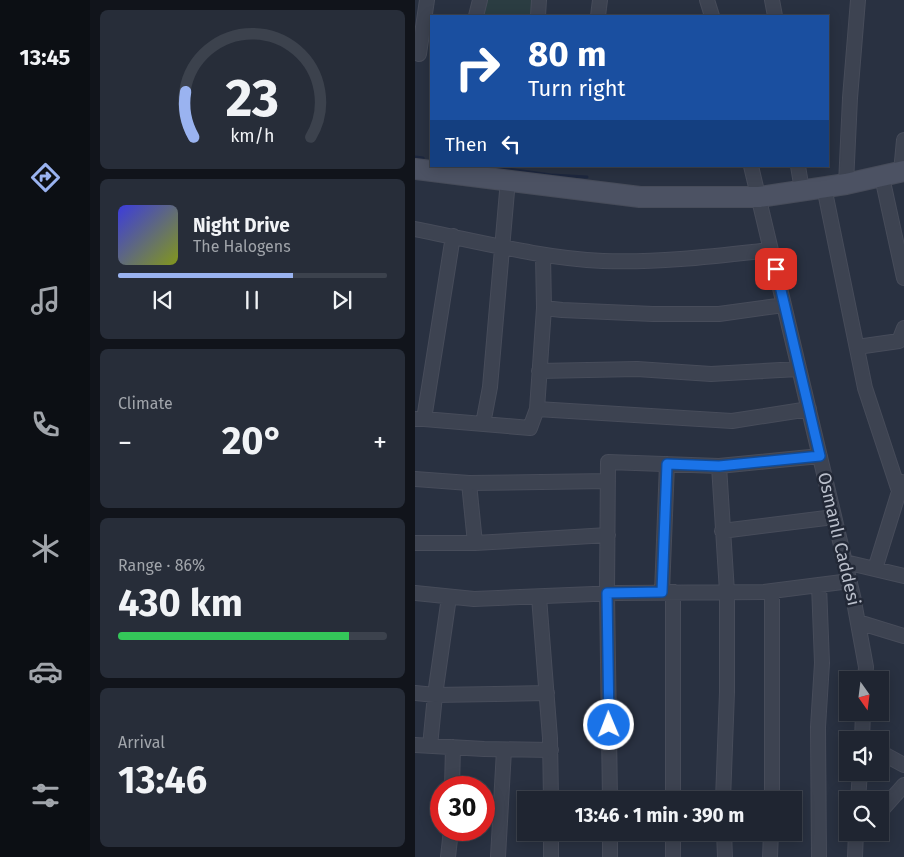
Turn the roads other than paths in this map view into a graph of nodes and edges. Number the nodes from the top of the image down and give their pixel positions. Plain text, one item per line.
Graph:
1 (427, 0) edge
2 (480, 0) edge
3 (539, 0) edge
4 (600, 0) edge
5 (707, 0) edge
6 (772, 0) edge
7 (858, 0) edge
8 (476, 15) edge
9 (538, 15) edge
10 (598, 15) edge
11 (712, 15) edge
12 (775, 15) edge
13 (422, 54) edge
14 (904, 140) edge
15 (425, 167) edge
16 (751, 167) edge
17 (798, 167) edge
18 (896, 173) edge
19 (509, 180) junction
20 (846, 184) junction
21 (824, 187) junction
22 (802, 190) junction
23 (759, 197) junction
24 (897, 213) edge
25 (415, 229) edge
26 (453, 236) junction
27 (502, 246) junction
28 (771, 250) junction
29 (543, 255) junction
30 (904, 278) edge
31 (784, 305) junction
32 (544, 308) junction
33 (904, 328) edge
34 (857, 347) junction
35 (799, 369) junction
36 (539, 371) junction
37 (537, 409) junction
38 (809, 409) junction
39 (419, 419) edge
40 (483, 424) junction
41 (820, 456) junction
42 (667, 464) junction
43 (719, 466) junction
44 (904, 476) edge
45 (415, 479) edge
46 (608, 481) junction
47 (469, 483) junction
48 (899, 491) junction
49 (835, 517) junction
50 (722, 531) junction
51 (608, 535) junction
52 (415, 543) edge
53 (475, 543) junction
54 (845, 562) junction
55 (875, 569) junction
56 (904, 576) edge
57 (850, 581) junction
58 (819, 585) junction
59 (772, 591) junction
60 (668, 592) junction
61 (727, 592) junction
62 (415, 593) edge
63 (607, 593) junction
64 (539, 596) junction
65 (449, 597) junction
66 (858, 622) junction
67 (904, 636) edge
68 (866, 671) edge
69 (415, 693) edge
70 (547, 694) junction
71 (435, 695) junction
72 (415, 745) edge
73 (430, 746) junction
74 (453, 747) junction
75 (504, 750) junction
76 (551, 750) junction
77 (889, 757) edge
78 (904, 765) edge
79 (452, 776) edge
80 (904, 785) edge
81 (551, 791) edge
82 (609, 791) edge
83 (673, 791) edge
84 (723, 791) edge
85 (772, 791) edge
86 (889, 802) edge
87 (449, 841) edge
88 (551, 841) edge
89 (610, 841) edge
90 (673, 841) edge
91 (724, 841) edge
92 (771, 841) edge
93 (858, 841) edge
94 (447, 857) edge
95 (498, 857) edge
96 (551, 857) edge
97 (610, 857) edge
98 (673, 857) edge
99 (725, 857) edge
100 (771, 857) edge
101 (819, 857) edge
102 (855, 857) edge

1 - 13 street
2 - 8 street
3 - 9 street
4 - 10 street
5 - 11 street
6 - 12 street
7 - 20 street
14 - 18 street
15 - 19 street
16 - 23 street, Osmanlı Caddesi
17 - 22 street
18 - 20 street
18 - 24 street
19 - 23 street
19 - 27 street
20 - 21 street
21 - 22 street
21 - 34 street
22 - 23 street
23 - 28 street, Osmanlı Caddesi
24 - 30 street
25 - 26 street
26 - 27 street
26 - 39 street
27 - 29 street
27 - 40 street
28 - 29 street
28 - 31 street, Osmanlı Caddesi
29 - 32 street
31 - 32 street
31 - 35 street, Osmanlı Caddesi
32 - 36 street
33 - 34 street
34 - 48 street
35 - 36 street
35 - 38 street, Osmanlı Caddesi
36 - 37 street
37 - 38 street
37 - 40 street
38 - 41 street, Osmanlı Caddesi
39 - 40 street
41 - 43 street
41 - 49 street, Osmanlı Caddesi
42 - 43 street
42 - 46 street
42 - 60 street
43 - 50 street
44 - 48 street
45 - 47 street
46 - 47 street
46 - 51 street
47 - 53 street
48 - 55 street
49 - 50 street
49 - 54 street, Osmanlı Caddesi
50 - 61 street
51 - 53 street
51 - 63 street
52 - 53 street
54 - 55 street
54 - 57 street, Osmanlı Caddesi
55 - 56 street
57 - 58 street
57 - 66 street, Osmanlı Caddesi
58 - 59 street
58 - 101 street
59 - 61 street
59 - 85 street
60 - 61 street
60 - 63 street
60 - 83 street
61 - 84 street
62 - 65 street
63 - 64 street
63 - 82 street
64 - 65 street
64 - 70 street
65 - 71 street
66 - 67 street
66 - 68 street, Osmanlı Caddesi
69 - 71 street
70 - 71 street
70 - 76 street
71 - 73 street
72 - 73 street
73 - 74 street
74 - 75 street
74 - 79 street
75 - 76 street
75 - 95 street
76 - 81 street
77 - 78 street
80 - 86 street
87 - 94 street
88 - 96 street
89 - 97 street
90 - 98 street
91 - 99 street
92 - 100 street
93 - 102 street

